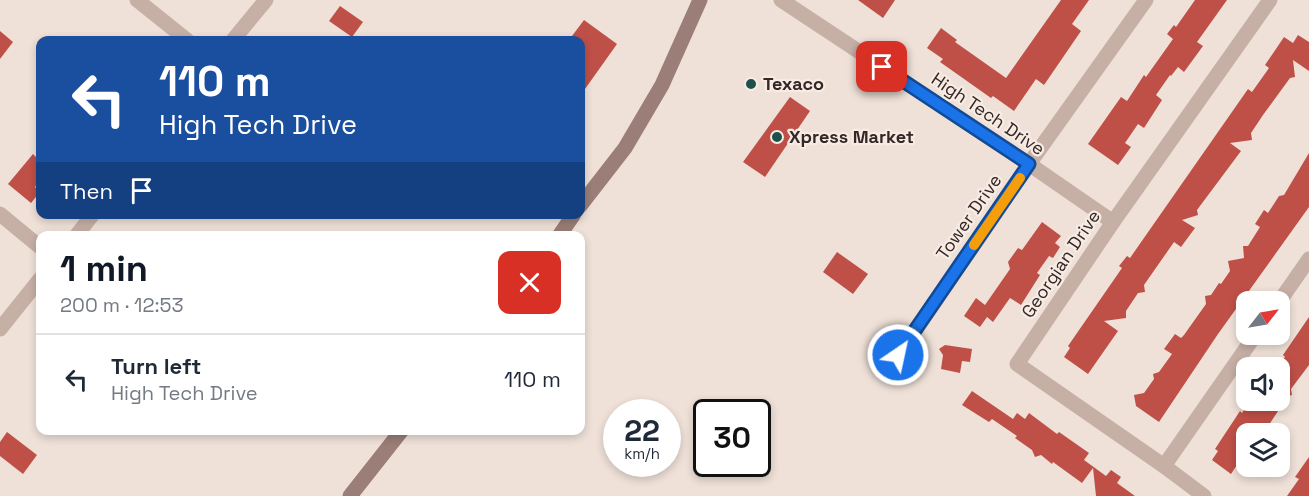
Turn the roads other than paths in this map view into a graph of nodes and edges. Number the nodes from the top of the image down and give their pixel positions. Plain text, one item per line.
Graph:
1 (137, 0) edge
2 (266, 0) edge
3 (700, 0) edge
4 (780, 0) edge
5 (1146, 0) edge
6 (1270, 0) edge
7 (182, 36) edge
8 (236, 36) edge
9 (1029, 164) junction
10 (585, 200) edge
11 (0, 214) edge
12 (89, 219) edge
13 (1113, 222) junction
14 (80, 231) edge
15 (36, 244) edge
16 (1309, 259) edge
17 (36, 284) edge
18 (1287, 291) edge
19 (0, 329) edge
20 (1248, 345) edge
21 (889, 369) dead end
22 (398, 435) edge
23 (1164, 466) junction
24 (350, 496) edge
25 (1204, 496) edge

1 - 7 street
2 - 8 street
3 - 10 main road
4 - 9 street, High Tech Drive
5 - 9 street, Tower Drive
6 - 13 street, Georgian Drive
9 - 13 street, High Tech Drive
9 - 21 street, Tower Drive
11 - 15 street
12 - 14 street
13 - 23 street, Georgian Drive
16 - 18 street
17 - 19 street
20 - 23 street
22 - 24 main road
23 - 25 street, Georgian Drive

